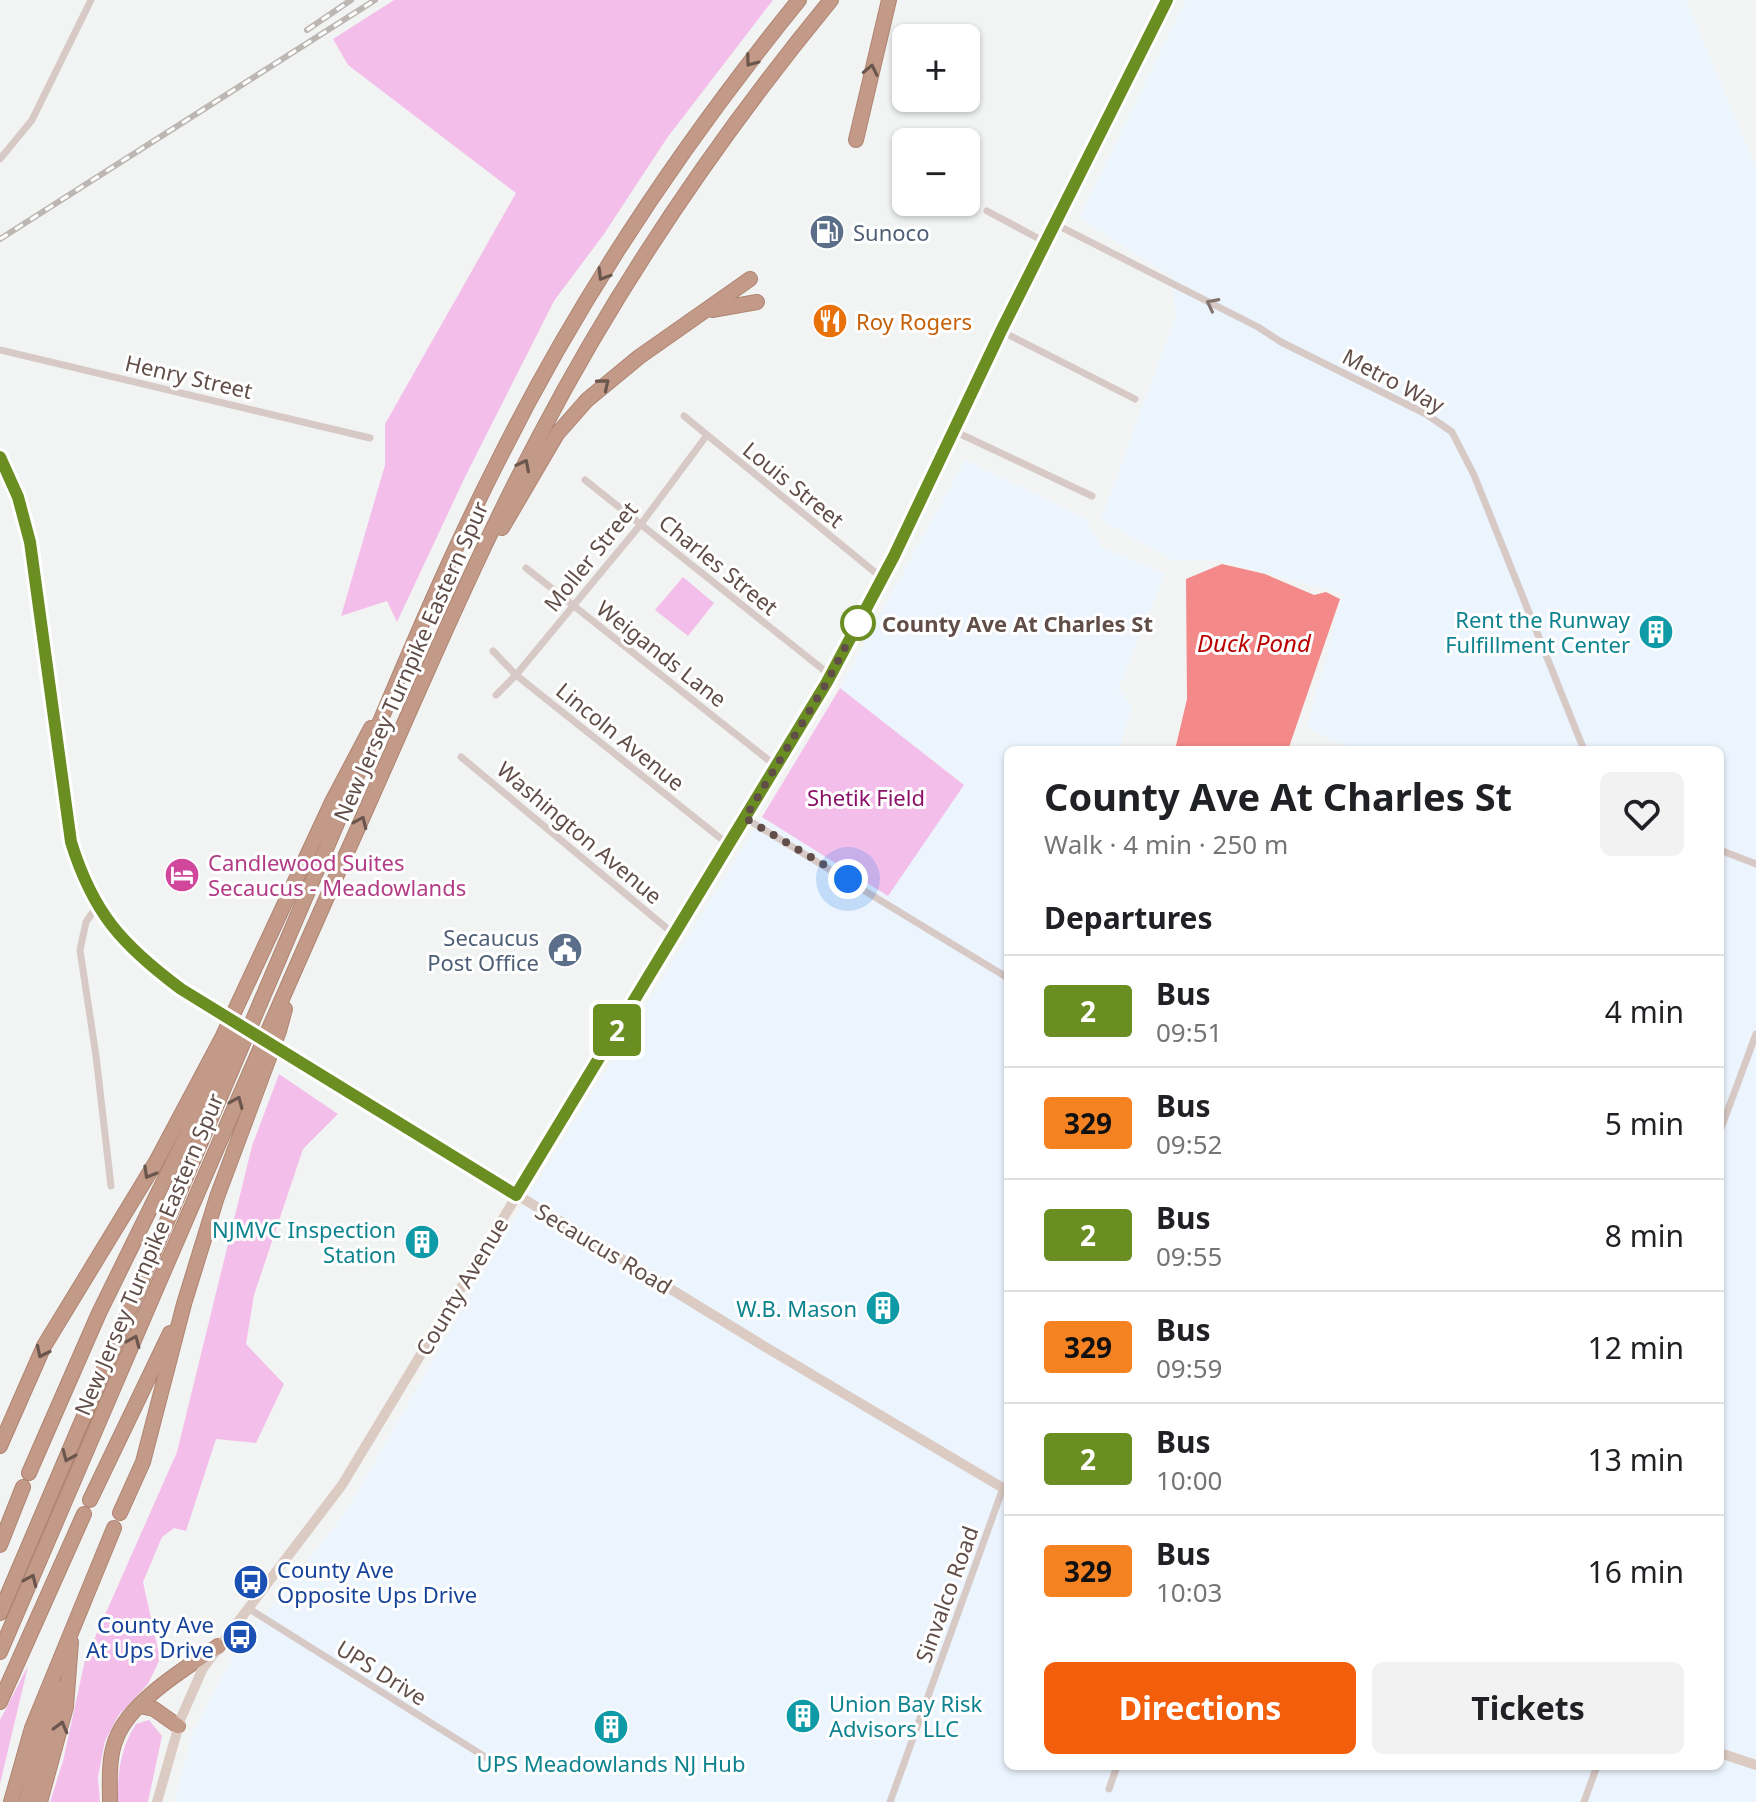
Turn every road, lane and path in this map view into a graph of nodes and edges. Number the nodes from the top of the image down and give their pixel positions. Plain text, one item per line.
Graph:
1 (91, 0) edge
2 (799, 0) edge
3 (831, 0) edge
4 (889, 0) edge
5 (1167, 0) edge
6 (856, 140) dead end
7 (0, 159) edge
8 (987, 211) dead end
9 (1055, 224) junction
10 (1045, 242) junction
11 (750, 279) dead end
12 (757, 302) dead end
13 (704, 312) junction
14 (1001, 331) junction
15 (0, 350) edge
16 (1135, 399) dead end
17 (684, 416) dead end
18 (954, 431) junction
19 (707, 435) junction
20 (370, 438) dead end
21 (0, 457) edge
22 (585, 480) dead end
23 (1092, 496) dead end
24 (641, 524) junction
25 (526, 568) dead end
26 (882, 578) junction
27 (466, 586) junction
28 (573, 605) junction
29 (493, 651) dead end
30 (516, 675) junction
31 (830, 675) junction
32 (396, 687) junction
33 (496, 695) dead end
34 (1582, 746) edge
35 (461, 757) dead end
36 (776, 766) junction
37 (745, 818) junction
38 (729, 845) junction
39 (1724, 852) edge
40 (1756, 864) edge
41 (97, 906) junction
42 (295, 921) junction
43 (675, 935) junction
44 (294, 970) junction
45 (1004, 976) edge
46 (1756, 1034) edge
47 (1724, 1120) edge
48 (111, 1186) dead end
49 (516, 1195) junction
50 (184, 1304) junction
51 (0, 1446) edge
52 (1004, 1488) edge
53 (1004, 1494) edge
54 (120, 1513) dead end
55 (114, 1528) dead end
56 (0, 1545) edge
57 (248, 1608) junction
58 (0, 1613) edge
59 (72, 1628) junction
60 (218, 1646) junction
61 (0, 1652) edge
62 (0, 1702) edge
63 (140, 1706) junction
64 (178, 1726) junction
65 (1724, 1754) edge
66 (498, 1765) dead end
67 (1756, 1765) edge
68 (1116, 1770) edge
69 (1596, 1770) edge
70 (1109, 1789) dead end
71 (11, 1802) edge
72 (26, 1802) edge
73 (40, 1802) edge
74 (110, 1802) edge
75 (157, 1802) edge
76 (890, 1802) edge
77 (1584, 1802) edge

1 - 7 street
2 -> 32 highway, New Jersey Turnpike Eastern Spur
27 -> 3 highway, New Jersey Turnpike Eastern Spur
6 -> 4 highway
5 - 9 main road, County Avenue
8 - 10 street
9 - 10 main road, County Avenue
34 -> 9 street, Metro Way
10 - 14 main road, County Avenue
11 - 13 highway
12 - 13 highway
27 -> 13 highway
14 - 16 street
14 - 18 main road, County Avenue
15 - 20 street, Henry Street
17 - 19 street, Louis Street
18 - 23 street
18 - 26 main road, County Avenue
19 - 24 street, Moller Street
19 - 26 street, Louis Street
21 - 41 main road, Secaucus Road
22 - 24 street, Charles Street
24 - 28 street, Moller Street
24 - 31 street, Charles Street
25 - 28 street, Weigands Lane
26 - 31 main road, County Avenue
44 -> 27 highway, New Jersey Turnpike Eastern Spur
28 - 30 street, Moller Street
28 - 36 street, Weigands Lane
29 - 30 street, Lincoln Avenue
30 - 33 street, Moller Street
30 - 38 street, Lincoln Avenue
31 - 36 main road, County Avenue
32 - 42 highway, New Jersey Turnpike Eastern Spur
32 -> 51 highway
35 - 43 street, Washington Avenue
36 - 37 main road, County Avenue
37 - 38 main road, County Avenue
37 - 45 street
38 - 43 main road, County Avenue
39 - 40 street
41 - 48 street
41 - 49 main road, Secaucus Road, bridge
42 - 56 highway
42 -> 58 highway, New Jersey Turnpike Eastern Spur
43 - 49 main road, County Avenue
44 - 50 highway
61 -> 44 highway, New Jersey Turnpike Eastern Spur
46 - 47 street
49 - 52 main road, Secaucus Road
49 - 57 main road, County Avenue
50 - 54 highway
50 - 62 highway
53 - 76 street, Sinvalco Road
55 - 59 highway
57 - 60 main road, County Avenue
57 - 66 street, UPS Drive
59 - 71 highway
59 - 72 highway
73 -> 59 highway
60 - 63 highway
60 - 64 main road, County Avenue
63 - 64 highway
63 - 74 highway
64 - 75 main road, County Avenue
65 - 67 main road
68 - 70 street
69 - 77 street

